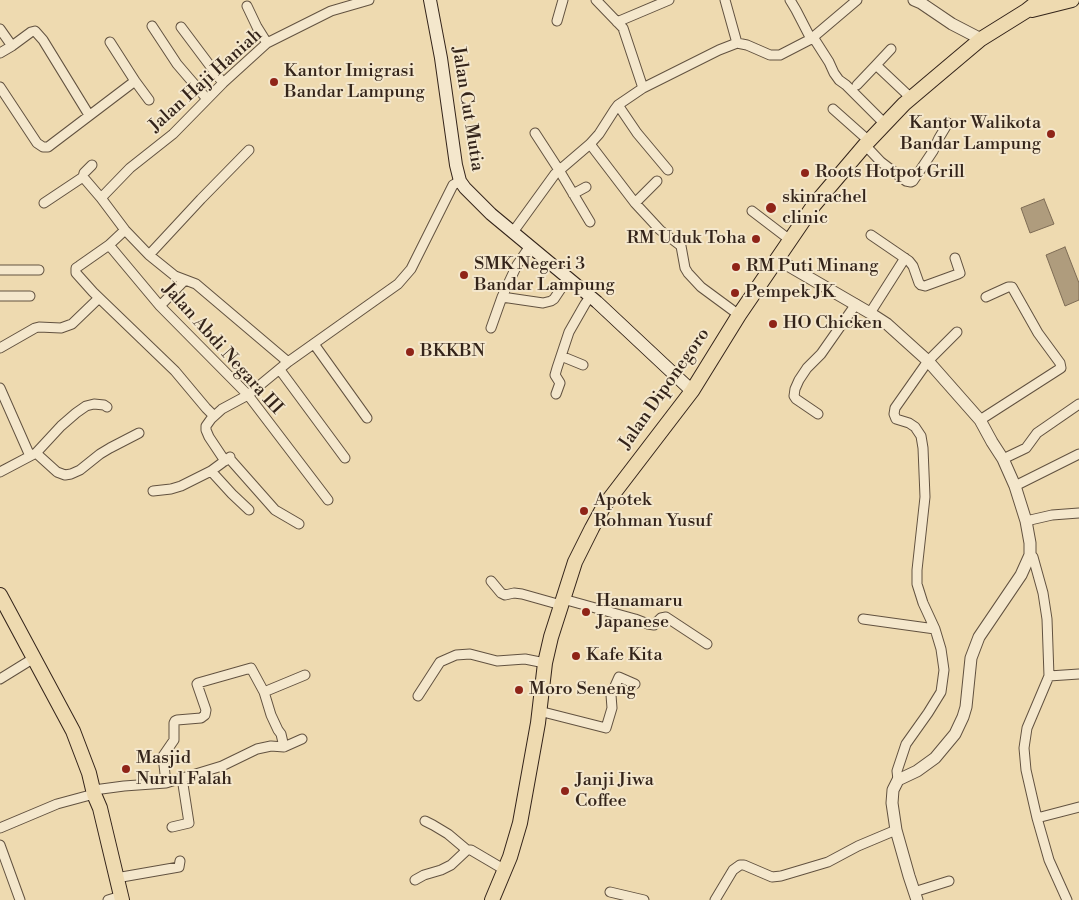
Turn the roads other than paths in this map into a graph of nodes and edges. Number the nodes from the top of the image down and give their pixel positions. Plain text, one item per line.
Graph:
1 (369, 0) edge
2 (430, 0) edge
3 (563, 0) edge
4 (596, 0) edge
5 (668, 0) edge
6 (725, 0) edge
7 (790, 0) edge
8 (857, 0) edge
9 (1040, 0) edge
10 (1072, 0) edge
11 (919, 1) edge
12 (247, 6) dead end
13 (1026, 11) junction
14 (558, 21) dead end
15 (617, 22) junction
16 (152, 26) dead end
17 (181, 27) dead end
18 (0, 29) edge
19 (812, 38) junction
20 (981, 40) junction
21 (110, 42) dead end
22 (267, 43) junction
23 (737, 43) junction
24 (12, 46) junction
25 (891, 49) dead end
26 (0, 53) edge
27 (876, 66) junction
28 (135, 81) junction
29 (223, 83) junction
30 (857, 84) dead end
31 (0, 87) edge
32 (642, 88) junction
33 (911, 98) junction
34 (207, 99) junction
35 (149, 100) dead end
36 (618, 105) junction
37 (833, 109) dead end
38 (89, 115) junction
39 (948, 122) dead end
40 (886, 124) junction
41 (535, 133) dead end
42 (867, 143) junction
43 (590, 144) junction
44 (249, 150) dead end
45 (92, 165) dead end
46 (559, 170) junction
47 (668, 170) dead end
48 (83, 177) junction
49 (460, 180) junction
50 (657, 181) dead end
51 (586, 187) dead end
52 (573, 194) junction
53 (103, 196) junction
54 (44, 203) dead end
55 (635, 203) junction
56 (752, 211) dead end
57 (590, 222) dead end
58 (125, 230) junction
59 (513, 232) junction
60 (871, 234) dead end
61 (790, 240) junction
62 (109, 245) junction
63 (530, 246) junction
64 (149, 255) junction
65 (905, 258) junction
66 (955, 258) dead end
67 (777, 259) junction
68 (0, 270) edge
69 (39, 270) dead end
70 (568, 278) junction
71 (185, 280) junction
72 (0, 296) edge
73 (30, 296) dead end
74 (502, 297) junction
75 (590, 297) junction
76 (986, 297) dead end
77 (99, 298) junction
78 (856, 304) junction
79 (160, 306) junction
80 (870, 313) junction
81 (739, 315) junction
82 (491, 328) dead end
83 (957, 332) dead end
84 (314, 344) junction
85 (0, 348) edge
86 (561, 356) junction
87 (928, 361) junction
88 (288, 362) junction
89 (583, 365) dead end
90 (280, 370) junction
91 (0, 388) edge
92 (692, 391) junction
93 (556, 394) dead end
94 (248, 395) junction
95 (1079, 404) edge
96 (107, 407) dead end
97 (818, 414) dead end
98 (214, 416) junction
99 (367, 418) dead end
100 (980, 420) junction
101 (139, 433) dead end
102 (33, 454) junction
103 (1079, 454) edge
104 (229, 458) junction
105 (345, 458) dead end
106 (1003, 459) junction
107 (211, 471) junction
108 (0, 472) edge
109 (1015, 486) junction
110 (153, 491) dead end
111 (328, 500) dead end
112 (249, 510) dead end
113 (1079, 513) edge
114 (1026, 521) junction
115 (299, 524) dead end
116 (1030, 555) junction
117 (491, 581) dead end
118 (0, 595) edge
119 (562, 602) junction
120 (863, 619) dead end
121 (935, 629) junction
122 (707, 644) dead end
123 (34, 658) junction
124 (545, 663) junction
125 (1079, 674) edge
126 (305, 675) dead end
127 (1049, 676) junction
128 (0, 679) edge
129 (635, 684) dead end
130 (264, 692) junction
131 (418, 696) dead end
132 (539, 711) junction
133 (302, 739) dead end
134 (284, 747) junction
135 (182, 778) junction
136 (898, 780) junction
137 (166, 783) junction
138 (94, 792) junction
139 (1079, 807) edge
140 (1037, 818) junction
141 (425, 821) dead end
142 (172, 827) dead end
143 (0, 828) edge
144 (896, 830) junction
145 (1, 850) edge
146 (467, 850) junction
147 (180, 861) dead end
148 (505, 870) junction
149 (116, 878) junction
150 (415, 880) dead end
151 (949, 881) dead end
152 (610, 892) dead end
153 (916, 896) edge
154 (117, 899) edge
155 (20, 900) edge
156 (492, 900) edge
157 (644, 900) edge
158 (715, 900) edge
159 (1067, 900) edge

1 - 22 street, Jalan Haji Haniah
2 - 49 main road, Jalan Cut Mutia
3 - 14 street
4 - 15 street
5 - 15 street
6 - 23 street
7 - 19 street
8 - 19 street
9 - 13 main road, Jalan Diponegoro
10 - 13 main road
11 - 20 street
12 - 22 street
13 - 20 main road, Jalan Diponegoro
15 - 32 street
16 - 34 street
17 - 29 street
18 - 24 street
19 - 23 street
19 - 40 street
20 - 33 main road, Jalan Diponegoro
21 - 28 street
22 - 29 street, Jalan Haji Haniah
23 - 32 street
24 - 26 street
24 - 38 street
25 - 27 street
27 - 30 street
27 - 33 street
28 - 35 street
28 - 38 street
29 - 34 street, Jalan Haji Haniah
31 - 38 street
32 - 36 street
33 - 40 main road, Jalan Diponegoro
34 - 53 street, Jalan Haji Haniah
36 - 43 street
36 - 47 street
37 - 42 street
39 - 42 street
40 - 42 main road, Jalan Diponegoro
41 - 46 street
42 - 61 main road, Jalan Diponegoro
43 - 46 street
43 - 55 street
44 - 64 street
45 - 48 street
46 - 52 street
46 - 59 street
48 - 53 street
48 - 54 street
49 - 59 main road, Jalan Cut Mutia
49 - 84 street
50 - 55 street
51 - 52 street
52 - 57 street
53 - 58 street
55 - 81 street
56 - 61 street
58 - 62 street
58 - 64 street
59 - 63 main road, Jalan Cut Mutia
60 - 65 street
61 - 67 main road, Jalan Diponegoro
62 - 77 street
62 - 79 street, Jalan Abdi Negara III
63 - 70 main road, Jalan Cut Mutia
63 - 74 street
64 - 71 street
65 - 66 street
65 - 80 street
67 - 78 street
67 - 81 main road, Jalan Diponegoro
68 - 69 street
70 - 74 street
70 - 75 main road, Jalan Cut Mutia
71 - 79 street
71 - 88 street
72 - 73 street
74 - 82 street
75 - 86 street
75 - 92 main road, Jalan Cut Mutia
76 - 100 street
77 - 85 street
77 - 98 street
78 - 80 street
78 - 97 street
79 - 94 street, Jalan Abdi Negara III
80 - 87 street
81 - 92 main road, Jalan Diponegoro
83 - 87 street
84 - 88 street
84 - 99 street
86 - 89 street
86 - 93 street
87 - 100 street
87 - 121 street
88 - 90 street
90 - 94 street
90 - 105 street
91 - 102 street
92 - 119 main road, Jalan Diponegoro
94 - 98 street
94 - 111 street, Jalan Abdi Negara III
95 - 106 street
96 - 102 street
98 - 104 street
100 - 106 street
101 - 102 street
102 - 108 street
103 - 109 street
104 - 107 street
104 - 115 street
106 - 109 street
107 - 110 street
107 - 112 street
109 - 114 street
113 - 114 street
114 - 116 street
116 - 127 street
116 - 136 street
117 - 119 street
118 - 123 main road
119 - 122 street
119 - 124 main road, Jalan Diponegoro
120 - 121 street
121 - 136 street
123 - 128 street
123 - 138 main road
124 - 131 street
124 - 132 main road, Jalan Diponegoro
125 - 127 street
126 - 130 street
127 - 140 street
129 - 132 street
130 - 134 street
130 - 137 street
132 - 148 main road, Jalan Diponegoro
133 - 134 street
134 - 135 street
135 - 137 street
135 - 142 street
136 - 144 street
137 - 138 street
138 - 143 street
138 - 149 main road
139 - 140 street
140 - 159 street
141 - 146 street
144 - 153 street
144 - 158 street
145 - 155 street
146 - 148 street
146 - 150 street
147 - 149 street
148 - 156 main road, Jalan Diponegoro
149 - 154 main road
151 - 153 street
152 - 157 street

